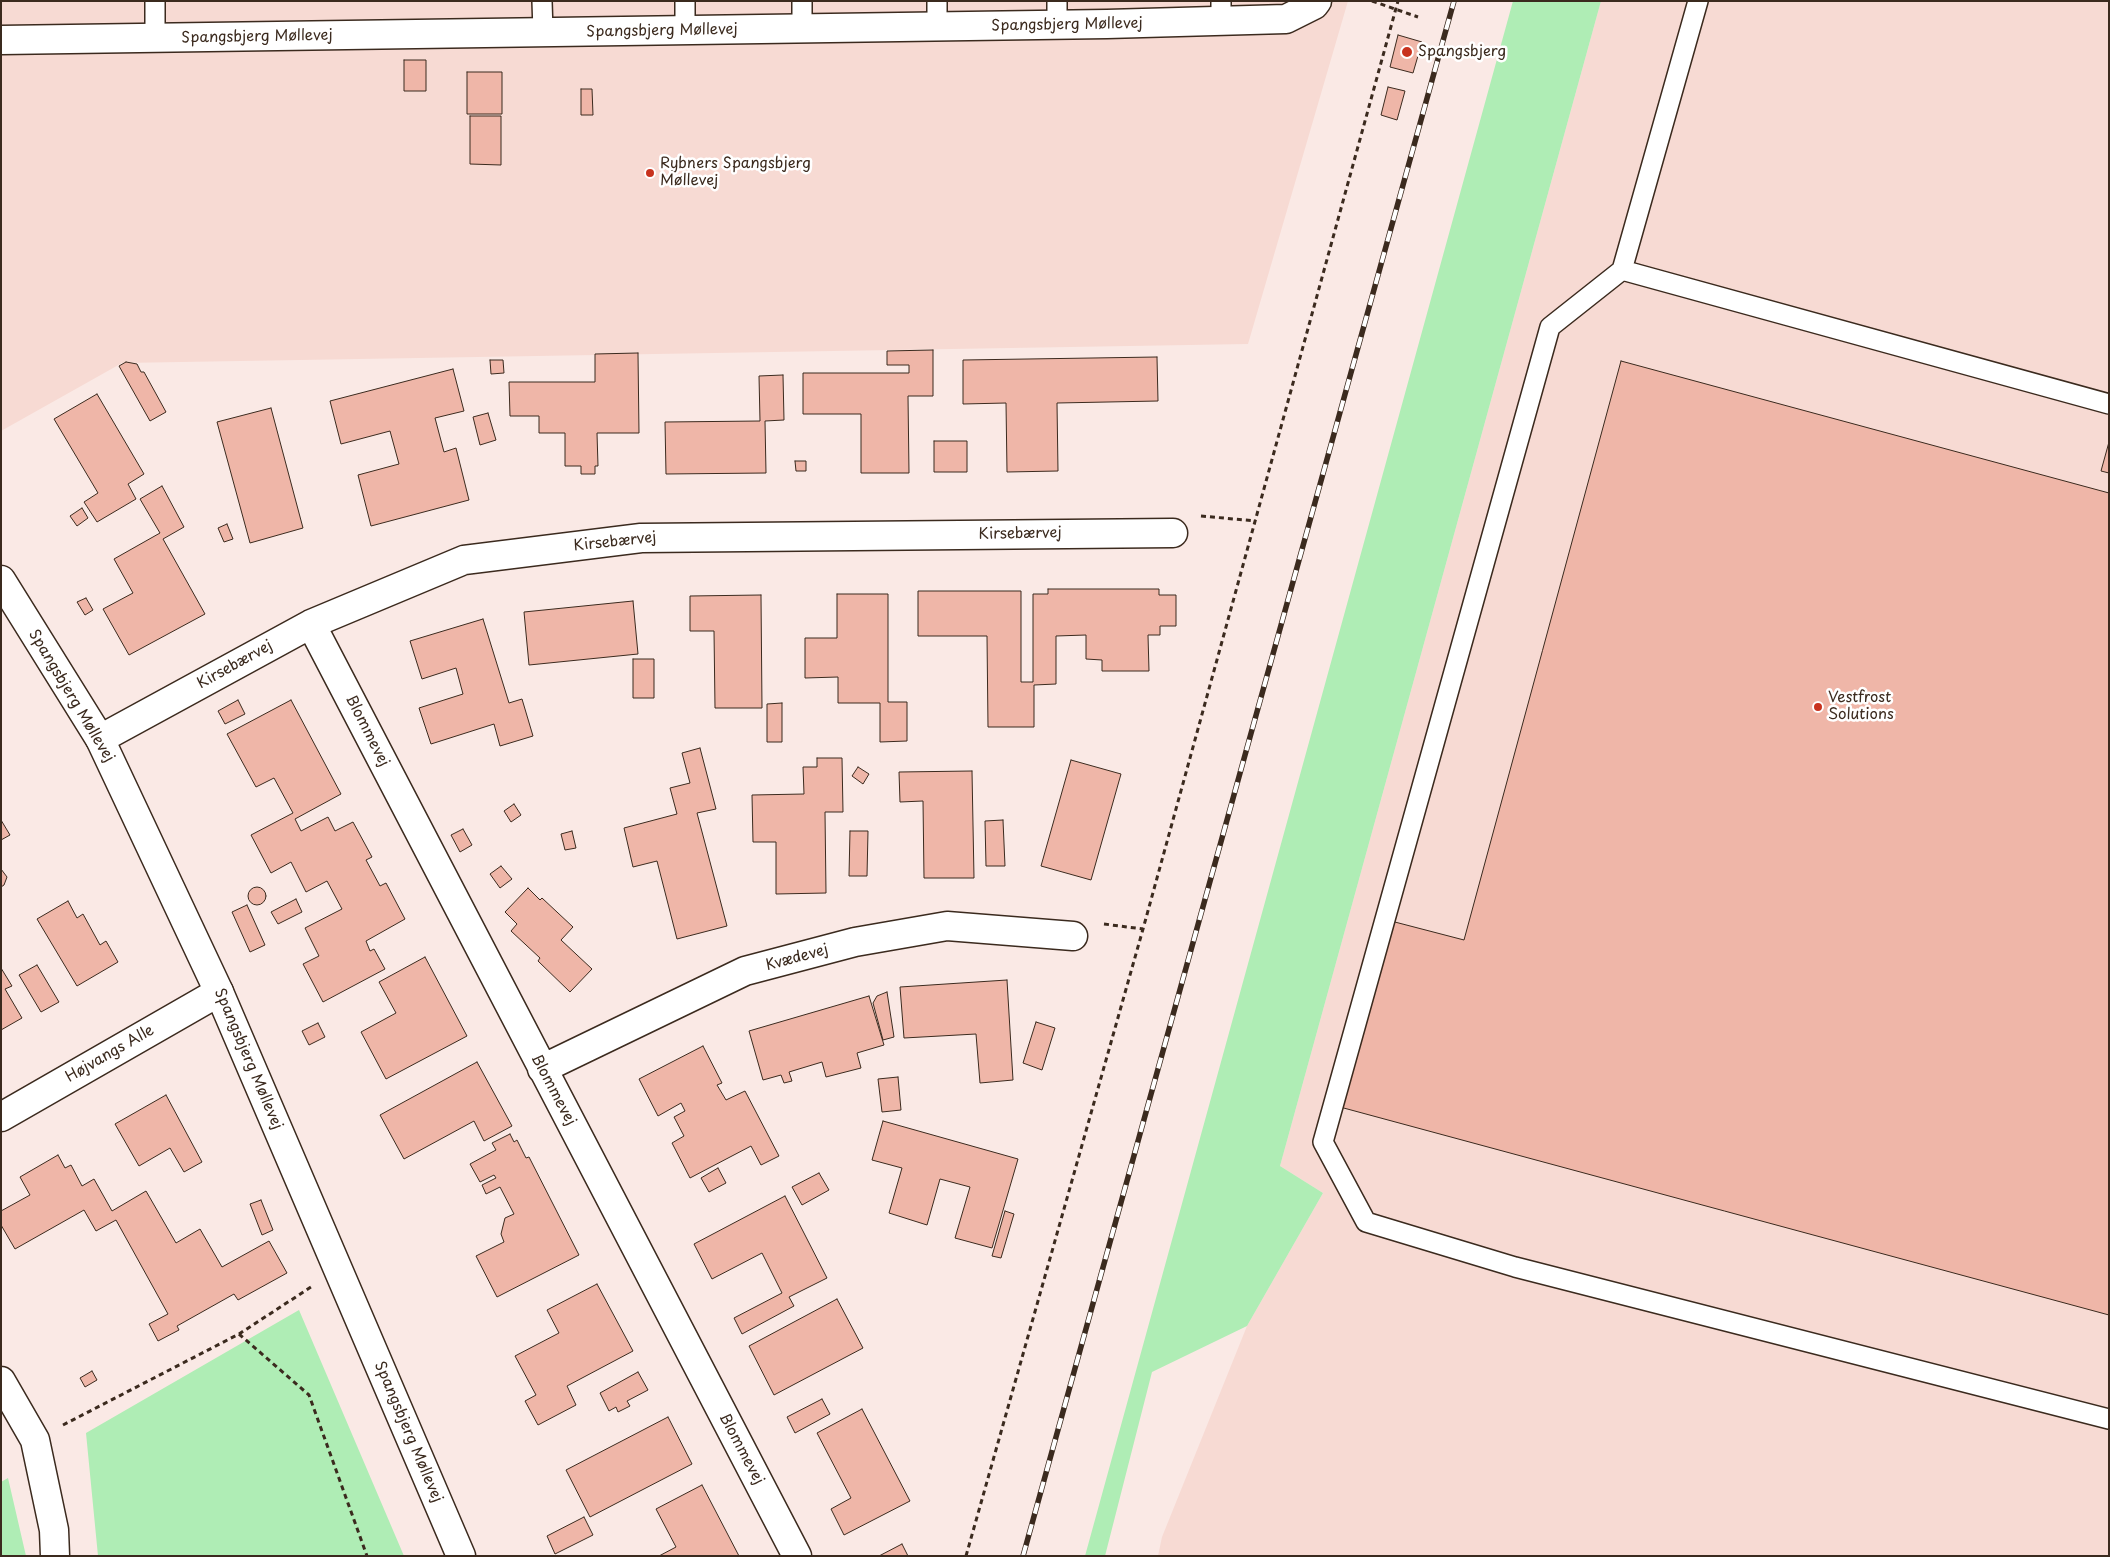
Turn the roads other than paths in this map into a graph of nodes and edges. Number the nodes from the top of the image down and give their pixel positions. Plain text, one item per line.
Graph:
1 (155, 1) edge
2 (542, 1) edge
3 (685, 1) edge
4 (802, 1) edge
5 (1317, 1) edge
6 (1698, 1) edge
7 (1221, 11) edge
8 (1057, 13) edge
9 (937, 14) edge
10 (802, 29) junction
11 (686, 30) junction
12 (543, 32) junction
13 (155, 38) junction
14 (1, 40) edge
15 (1622, 270) junction
16 (2109, 404) edge
17 (1173, 533) road end
18 (1, 580) edge
19 (311, 624) junction
20 (100, 739) junction
21 (1073, 936) dead end
22 (219, 992) junction
23 (542, 1069) junction
24 (1, 1117) edge
25 (1, 1381) edge
26 (2109, 1419) edge
27 (55, 1556) edge
28 (462, 1556) edge
29 (797, 1556) edge

1 - 13 lane
2 - 12 lane
3 - 11 lane
4 - 10 lane
5 - 7 street, Spangsbjerg Møllevej
6 - 15 lane
7 - 8 street, Spangsbjerg Møllevej
8 - 9 street, Spangsbjerg Møllevej
9 - 10 street, Spangsbjerg Møllevej
10 - 11 street, Spangsbjerg Møllevej
11 - 12 street, Spangsbjerg Møllevej
12 - 13 street, Spangsbjerg Møllevej
13 - 14 street, Spangsbjerg Møllevej
15 - 16 lane
15 - 26 lane
17 - 19 street, Kirsebærvej
18 - 20 street, Spangsbjerg Møllevej
19 - 20 street, Kirsebærvej
19 - 23 street, Blommevej
20 - 22 street, Spangsbjerg Møllevej
21 - 23 street, Kvædevej
22 - 24 street, Højvangs Alle
22 - 28 street, Spangsbjerg Møllevej
23 - 29 street, Blommevej
25 - 27 street

